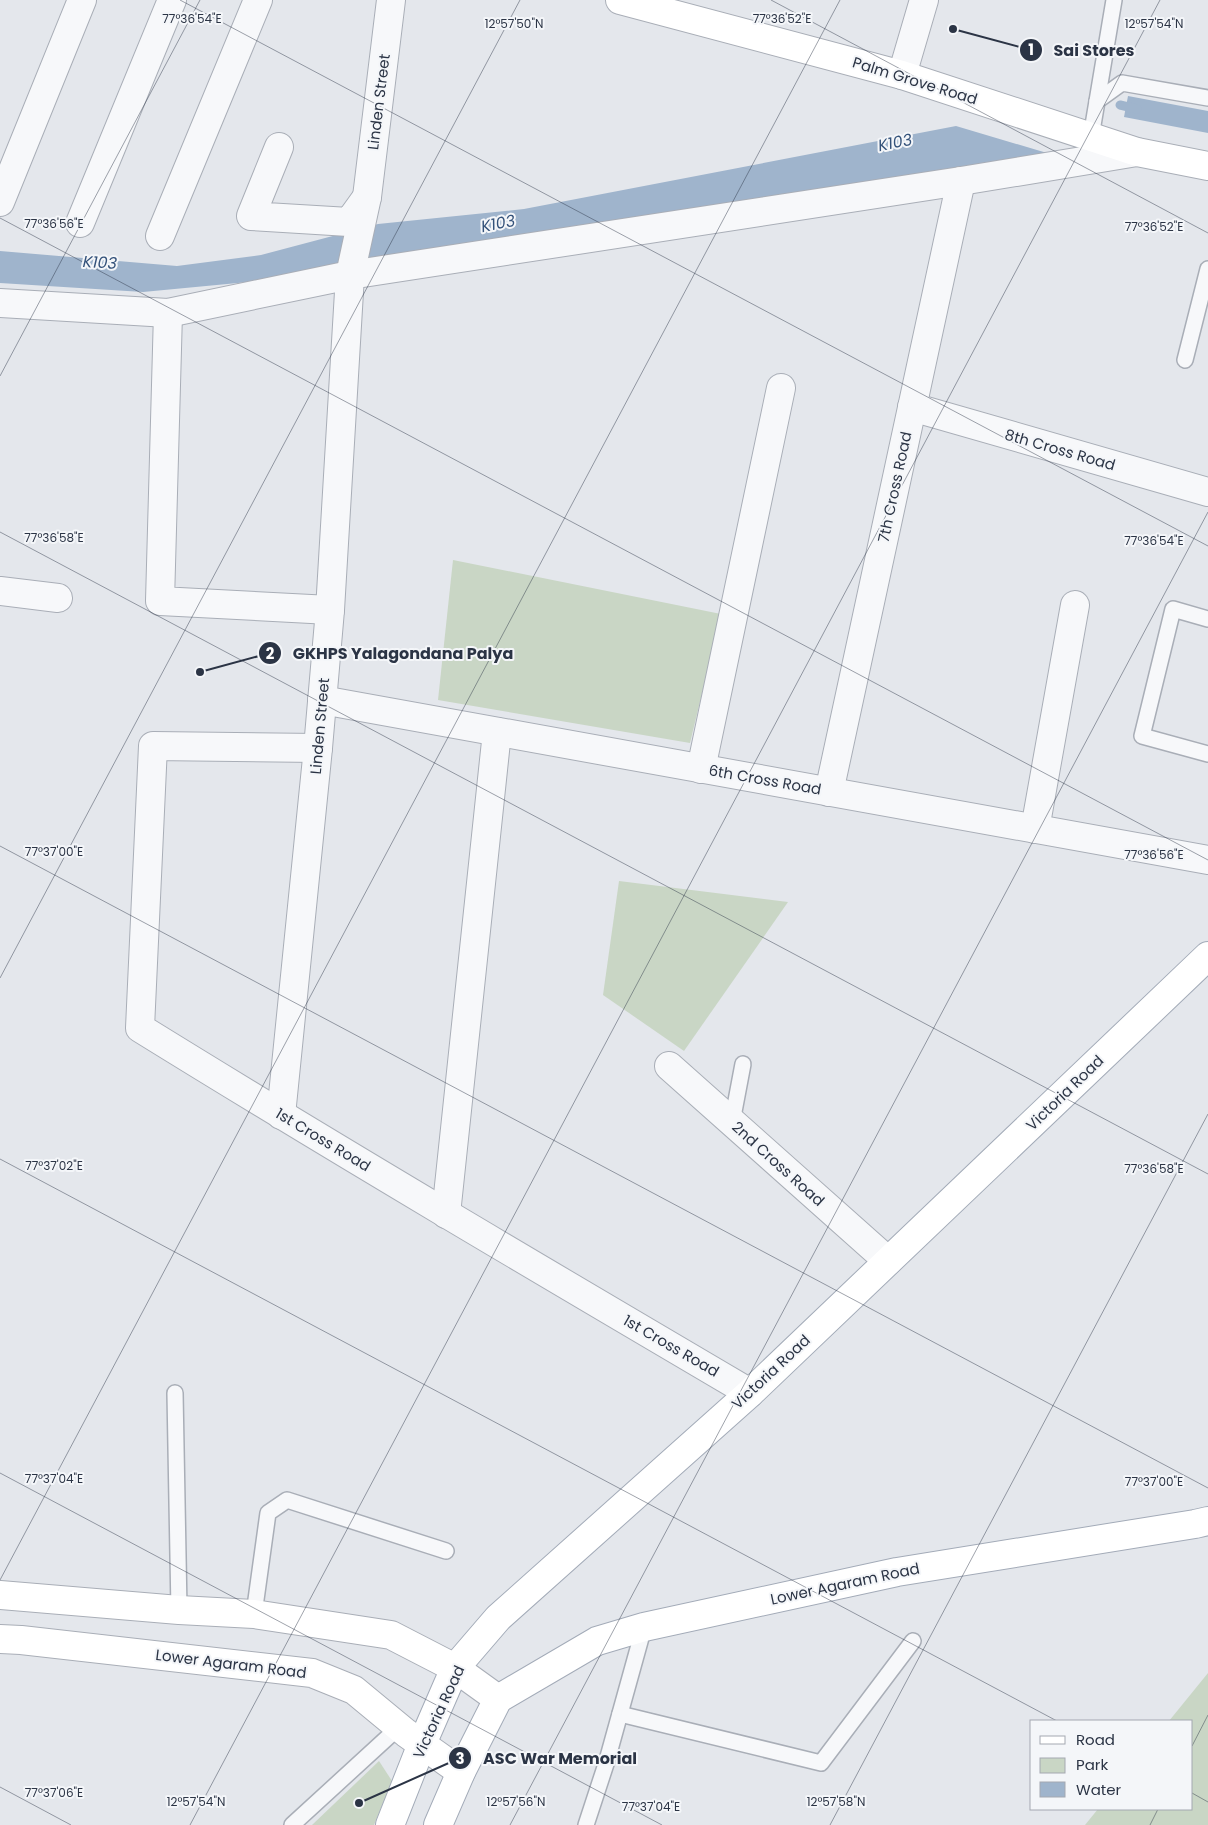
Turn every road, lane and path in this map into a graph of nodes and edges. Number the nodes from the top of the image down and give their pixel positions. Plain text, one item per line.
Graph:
1 (82, 0) edge
2 (172, 0) edge
3 (258, 0) edge
4 (391, 0) edge
5 (620, 0) edge
6 (924, 0) edge
7 (1114, 0) edge
8 (902, 75) junction
9 (1208, 98) edge
10 (1097, 102) junction
11 (1091, 137) junction
12 (279, 147) dead end
13 (1137, 152) junction
14 (1208, 166) edge
15 (960, 182) junction
16 (366, 200) junction
17 (0, 202) edge
18 (80, 223) dead end
19 (160, 236) dead end
20 (1208, 269) edge
21 (350, 276) junction
22 (0, 303) edge
23 (168, 313) junction
24 (1185, 360) dead end
25 (781, 388) dead end
26 (912, 407) junction
27 (1208, 492) edge
28 (0, 592) edge
29 (58, 598) dead end
30 (1075, 605) dead end
31 (330, 610) junction
32 (1208, 619) edge
33 (322, 700) junction
34 (497, 732) junction
35 (318, 748) junction
36 (1208, 754) edge
37 (701, 769) junction
38 (830, 792) junction
39 (1035, 829) junction
40 (1208, 860) edge
41 (1208, 956) edge
42 (742, 1064) dead end
43 (669, 1066) dead end
44 (281, 1115) junction
45 (732, 1122) junction
46 (446, 1214) junction
47 (888, 1261) junction
48 (175, 1393) dead end
49 (750, 1393) junction
50 (1208, 1520) edge
51 (446, 1551) dead end
52 (0, 1595) edge
53 (179, 1610) junction
54 (254, 1614) junction
55 (644, 1627) junction
56 (0, 1639) edge
57 (913, 1641) dead end
58 (455, 1668) junction
59 (498, 1699) junction
60 (620, 1714) junction
61 (399, 1727) junction
62 (422, 1744) junction
63 (461, 1772) junction
64 (292, 1825) edge
65 (390, 1825) edge
66 (438, 1825) edge
67 (586, 1825) edge

1 - 17 street
2 - 18 street
3 - 19 street
4 - 16 street, Linden Street
5 - 8 main road, Palm Grove Road
6 - 8 street
7 - 10 lane
8 - 11 main road, Palm Grove Road
9 - 10 lane
10 - 11 lane
11 - 13 main road, Palm Grove Road
12 - 16 street
13 - 14 main road, Palm Grove Road
13 - 15 street
15 - 21 street
15 - 26 street, 7th Cross Road
16 - 21 street, Linden Street
20 - 24 lane
21 - 23 street
21 - 31 street, Linden Street
22 - 23 street
23 - 31 street
25 - 37 street
26 - 27 street, 8th Cross Road
26 - 38 street, 7th Cross Road
28 - 29 street
30 - 39 street
31 - 33 street, Linden Street
32 - 36 lane
33 - 34 street, 6th Cross Road
33 - 35 street, Linden Street
34 - 37 street, 6th Cross Road
34 - 46 street
35 - 44 street, Linden Street
35 - 44 street, 1st Cross Road
37 - 38 street, 6th Cross Road
38 - 39 street, 6th Cross Road
39 - 40 street, 6th Cross Road
41 - 47 main road, Victoria Road
42 - 45 lane
43 - 45 street, 2nd Cross Road
44 - 46 street, 1st Cross Road
45 - 47 street, 2nd Cross Road
46 - 49 street, 1st Cross Road
47 - 49 main road, Victoria Road
48 - 53 lane
49 - 58 main road, Victoria Road
50 - 55 main road, Lower Agaram Road
51 - 54 lane
52 - 53 main road
53 - 54 main road
54 - 58 main road
55 - 59 main road, Lower Agaram Road
55 - 60 lane
56 - 61 main road, Lower Agaram Road
57 - 60 lane
58 - 59 main road
58 - 62 main road, Victoria Road
59 - 63 main road
60 - 67 lane
61 - 62 main road, Lower Agaram Road
61 - 64 lane
62 - 63 main road, Lower Agaram Road
62 - 65 main road, Victoria Road
63 - 66 main road

